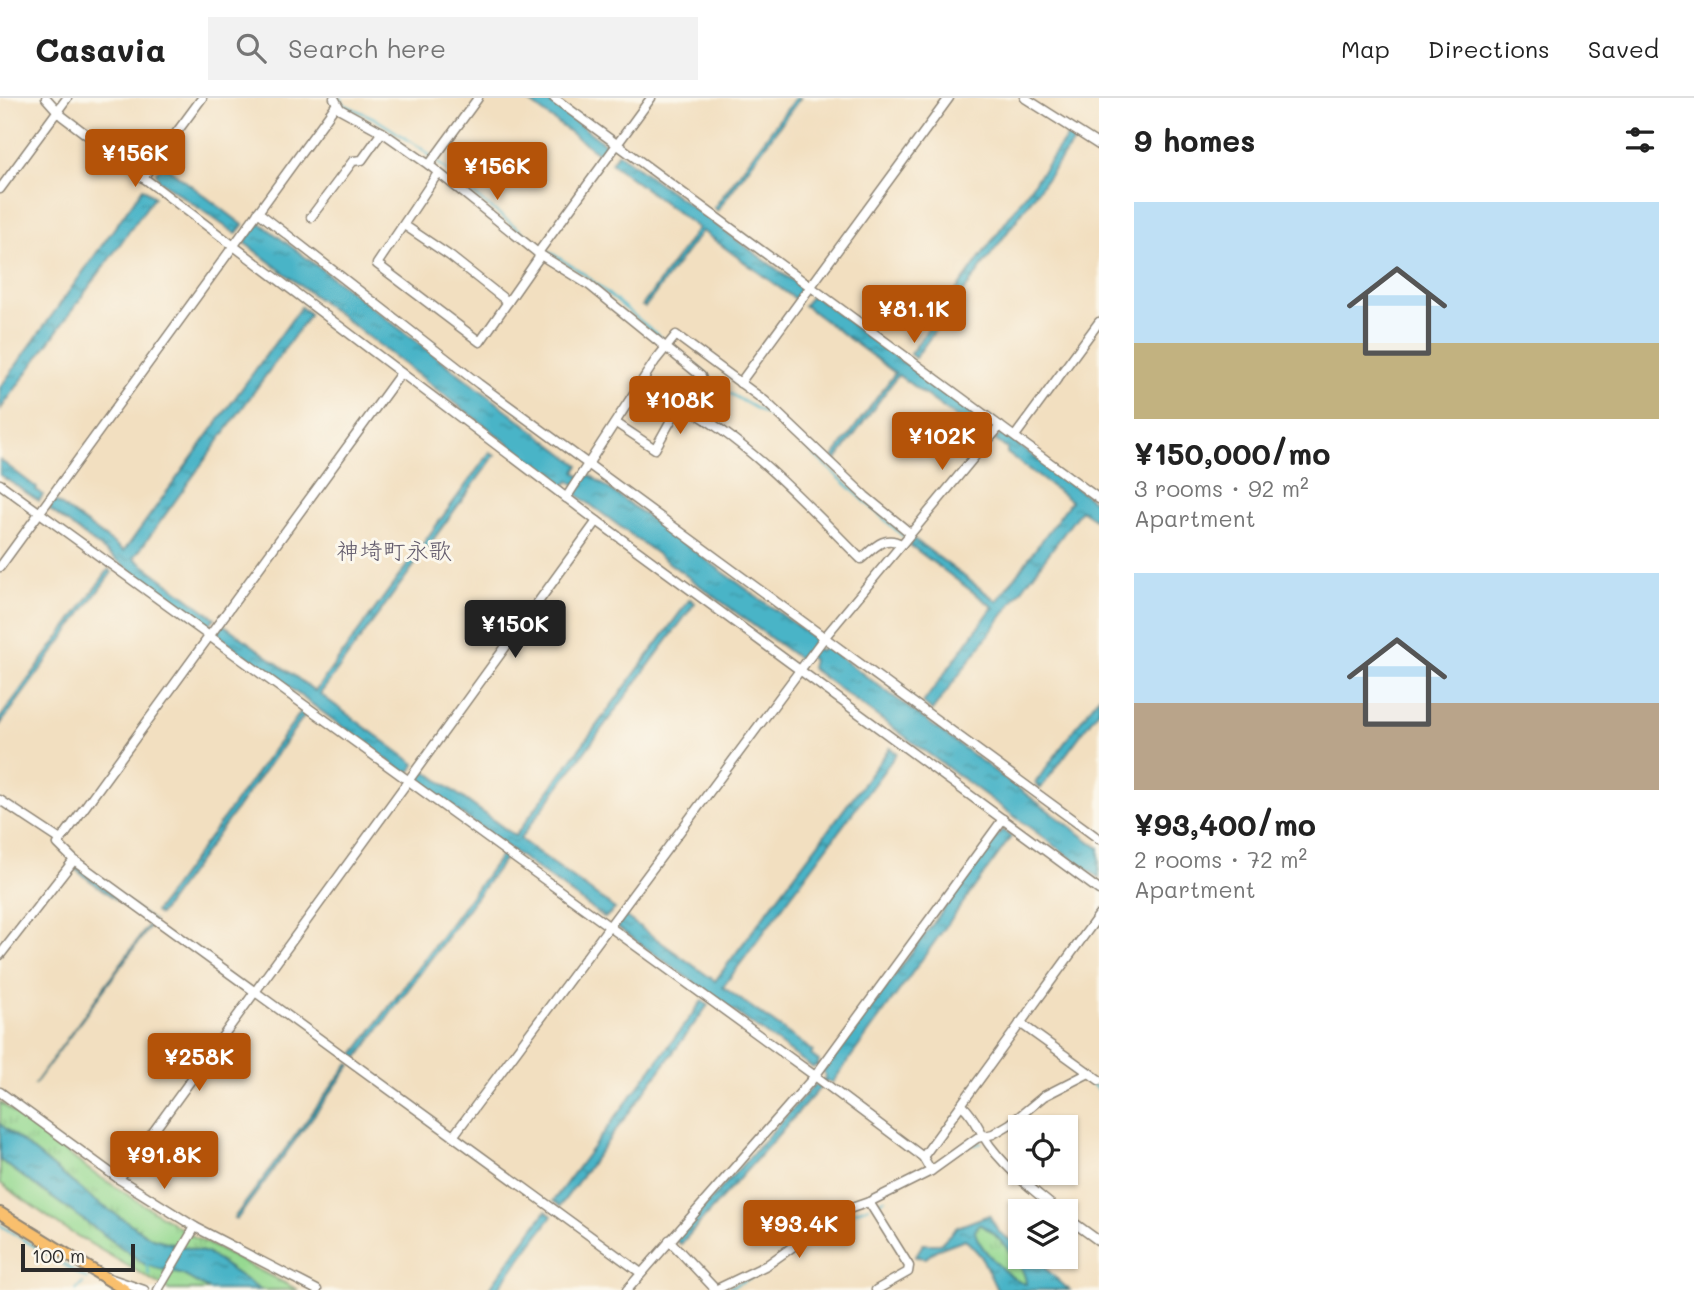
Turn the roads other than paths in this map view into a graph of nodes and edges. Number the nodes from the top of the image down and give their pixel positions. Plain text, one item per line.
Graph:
1 (46, 98) edge
2 (67, 98) edge
3 (202, 98) edge
4 (478, 98) edge
5 (554, 98) edge
6 (651, 98) edge
7 (949, 98) edge
8 (1026, 98) edge
9 (335, 101) edge
10 (58, 111) junction
11 (382, 131) junction
12 (617, 145) junction
13 (1099, 145) edge
14 (431, 161) junction
15 (438, 173) junction
16 (143, 178) junction
17 (0, 189) edge
18 (258, 212) junction
19 (311, 217) dead end
20 (404, 225) junction
21 (234, 246) junction
22 (541, 249) junction
23 (810, 287) junction
24 (508, 302) junction
25 (1099, 322) edge
26 (667, 346) junction
27 (401, 373) junction
28 (740, 383) junction
29 (698, 414) junction
30 (616, 423) junction
31 (1000, 426) junction
32 (1014, 436) junction
33 (588, 464) junction
34 (0, 484) edge
35 (566, 498) junction
36 (1099, 499) edge
37 (39, 512) junction
38 (597, 522) junction
39 (906, 538) junction
40 (0, 567) edge
41 (209, 635) junction
42 (824, 638) junction
43 (800, 671) junction
44 (409, 781) junction
45 (0, 800) edge
46 (1003, 819) junction
47 (59, 839) junction
48 (1099, 839) edge
49 (74, 860) junction
50 (1099, 890) edge
51 (1099, 915) edge
52 (608, 926) junction
53 (0, 955) edge
54 (256, 991) junction
55 (1020, 1023) junction
56 (819, 1070) junction
57 (1089, 1073) junction
58 (1099, 1080) edge
59 (0, 1092) edge
60 (962, 1105) junction
61 (454, 1135) junction
62 (985, 1136) junction
63 (923, 1157) junction
64 (931, 1171) junction
65 (119, 1179) junction
66 (1045, 1199) edge
67 (869, 1202) junction
68 (0, 1213) edge
69 (1078, 1225) edge
70 (193, 1231) junction
71 (669, 1240) junction
72 (1099, 1241) edge
73 (641, 1273) junction
74 (103, 1278) junction
75 (158, 1289) edge
76 (125, 1290) edge
77 (145, 1290) edge
78 (317, 1290) edge
79 (627, 1290) edge
80 (715, 1290) edge
81 (876, 1290) edge

1 - 10 street
2 - 10 street
3 - 16 street
4 - 14 street
5 - 12 street
6 - 12 street
7 - 23 street
8 - 13 street
9 - 11 street
9 - 18 street
10 - 16 street
10 - 17 street
11 - 14 street
11 - 19 street
12 - 22 street
12 - 23 street
14 - 15 street
15 - 20 street
15 - 22 street
16 - 21 street
18 - 21 street
18 - 33 street
20 - 24 street
20 - 24 street
21 - 27 street
21 - 37 street
22 - 24 street
22 - 26 street
23 - 28 street
23 - 31 street
25 - 32 street
26 - 28 street
26 - 29 street
26 - 30 street
27 - 35 street
27 - 41 street
28 - 39 street
29 - 30 street
29 - 39 street
30 - 33 street
31 - 32 street
31 - 39 street
32 - 36 street
33 - 35 street
33 - 42 street
34 - 37 street
35 - 38 street
37 - 40 street
37 - 41 street
38 - 43 street
38 - 44 street
39 - 42 street
41 - 44 street
41 - 47 street
42 - 43 street
42 - 48 street
43 - 46 street
43 - 52 street
44 - 52 street
44 - 54 street
45 - 47 street
46 - 50 street
46 - 56 street
47 - 49 street
49 - 53 street
49 - 54 street
51 - 55 street
52 - 56 street
52 - 61 street
54 - 61 street
54 - 65 street
55 - 57 street
55 - 60 street
56 - 63 street
56 - 71 street
57 - 58 street
57 - 62 street
59 - 65 street
60 - 62 street
60 - 63 street
61 - 73 street
62 - 64 street
62 - 66 street
63 - 64 street
64 - 67 street
65 - 70 street
67 - 80 street
67 - 81 street
68 - 74 main road
69 - 72 street
70 - 75 street
70 - 78 street
71 - 73 street
71 - 80 street
73 - 79 street
74 - 76 main road
74 - 77 street

